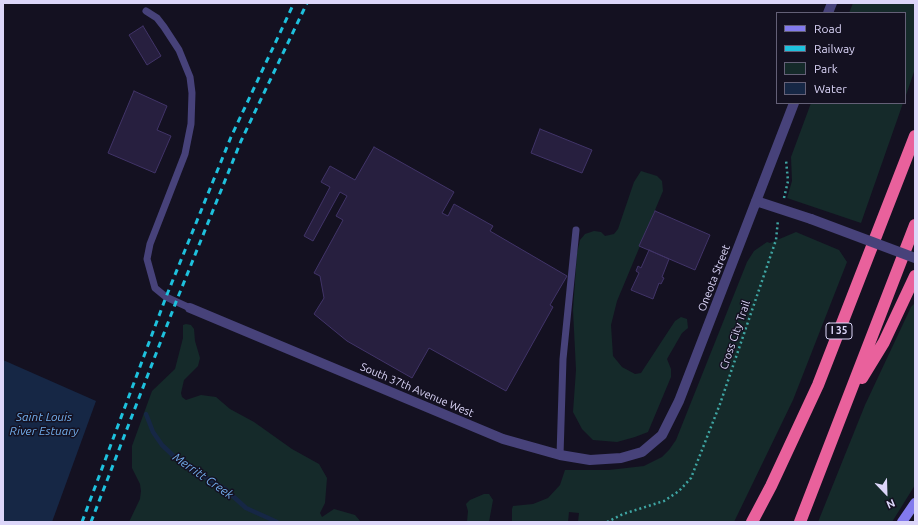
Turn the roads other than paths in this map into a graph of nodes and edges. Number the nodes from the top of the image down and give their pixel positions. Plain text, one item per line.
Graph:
1 (146, 12) dead end
2 (794, 104) edge
3 (915, 136) edge
4 (756, 201) junction
5 (915, 225) edge
6 (576, 230) dead end
7 (915, 258) edge
8 (915, 276) edge
9 (190, 308) joint
10 (847, 403) junction
11 (642, 452) joint
12 (560, 455) junction
13 (915, 503) edge
14 (752, 522) edge
15 (800, 522) edge
16 (902, 522) edge

1 - 9 lane
2 - 4 street, Oneota Street
3 - 14 highway, I 35
4 - 7 street, bridge
4 - 11 street, Oneota Street
5 - 10 highway
6 - 12 lane
8 - 10 highway
9 - 12 street, South 37th Avenue West
10 - 15 highway
11 - 12 street, South 37th Avenue West
13 - 16 street

